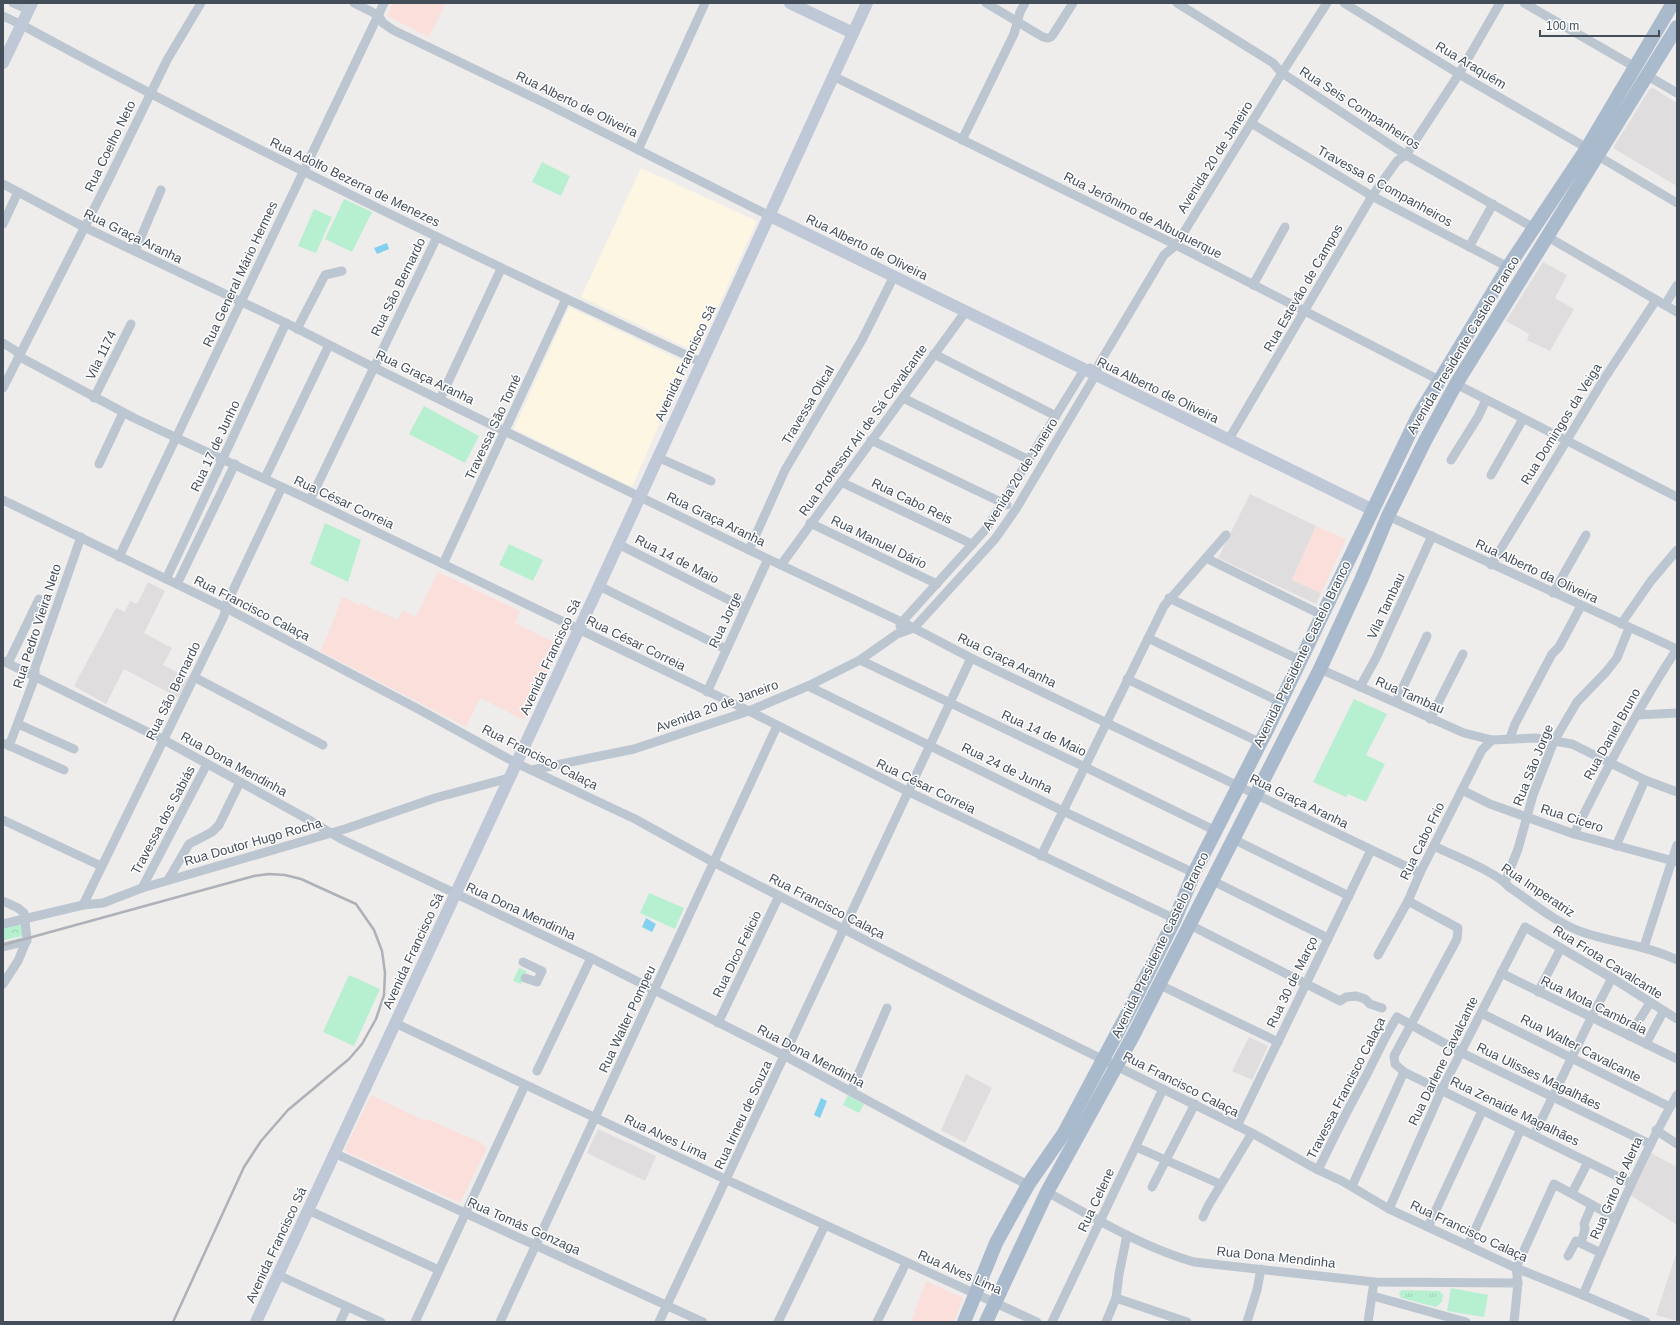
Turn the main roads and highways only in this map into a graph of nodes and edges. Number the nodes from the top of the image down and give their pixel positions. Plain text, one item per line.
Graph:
1 (790, 3) edge
2 (867, 3) edge
3 (1673, 3) edge
4 (31, 6) edge
5 (1677, 27) edge
6 (853, 33) junction
7 (3, 63) edge
8 (768, 216) junction
9 (1373, 510) junction
10 (1268, 728) junction
11 (1285, 738) junction
12 (256, 1322) edge
13 (964, 1322) edge
14 (986, 1322) edge

1 - 6 main road
2 - 6 main road, Avenida Francisco Sá
3 - 9 main road, Avenida Presidente Castelo Branco
4 - 7 main road
5 - 11 main road, Avenida Presidente Castelo Branco
6 - 8 main road, Avenida Francisco Sá
8 - 9 main road, Rua Alberto de Oliveira
8 - 12 main road, Avenida Francisco Sá
9 - 10 main road, Avenida Presidente Castelo Branco
10 - 11 main road
10 - 13 main road, Avenida Presidente Castelo Branco
11 - 14 main road, Avenida Presidente Castelo Branco

